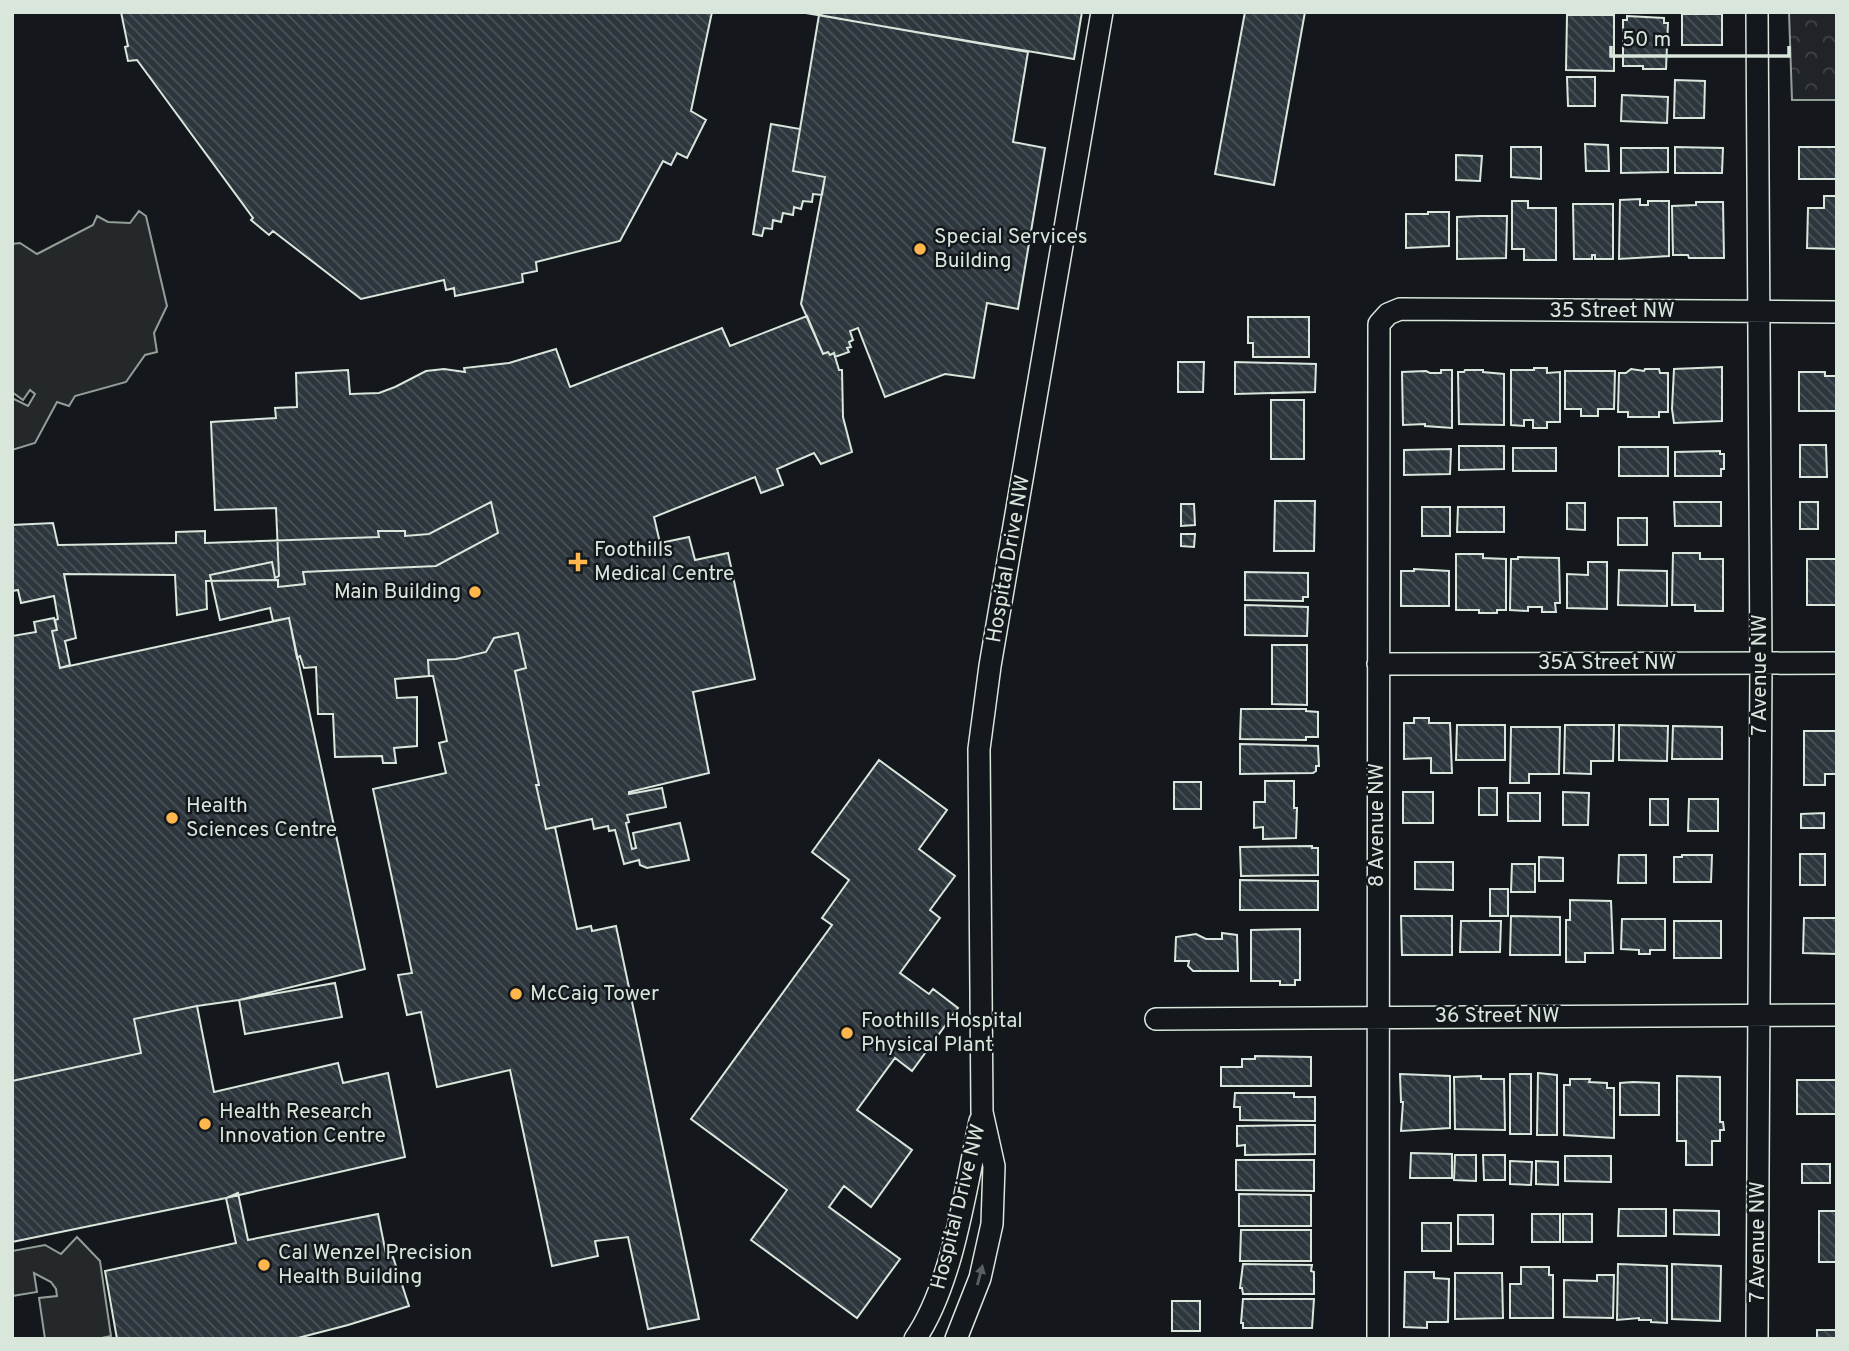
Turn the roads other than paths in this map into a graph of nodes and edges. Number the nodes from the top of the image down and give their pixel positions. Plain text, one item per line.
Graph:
1 (1102, 12) edge
2 (1758, 12) edge
3 (1759, 312) junction
4 (1837, 312) edge
5 (1388, 314) joint
6 (1761, 663) junction
7 (1837, 663) edge
8 (1378, 664) junction
9 (1837, 1015) edge
10 (1758, 1016) junction
11 (1377, 1018) junction
12 (1156, 1019) dead end
13 (982, 1112) junction
14 (915, 1339) edge
15 (956, 1339) edge
16 (1378, 1339) edge
17 (1757, 1339) edge

1 - 13 street, Hospital Drive NW
2 - 3 street, 7 Avenue NW
3 - 4 street, 35 Street NW
3 - 5 street, 35 Street NW
3 - 6 street, 7 Avenue NW
5 - 8 street, 8 Avenue NW
6 - 7 street, 35A Street NW
6 - 8 street, 35A Street NW
6 - 10 street, 7 Avenue NW
8 - 11 street, 8 Avenue NW
9 - 10 street, 36 Street NW
10 - 11 street, 36 Street NW
10 - 17 street, 7 Avenue NW
11 - 12 street, 36 Street NW
11 - 16 street, 8 Avenue NW
13 - 14 street, Hospital Drive NW
15 -> 13 street, Hospital Drive NW

